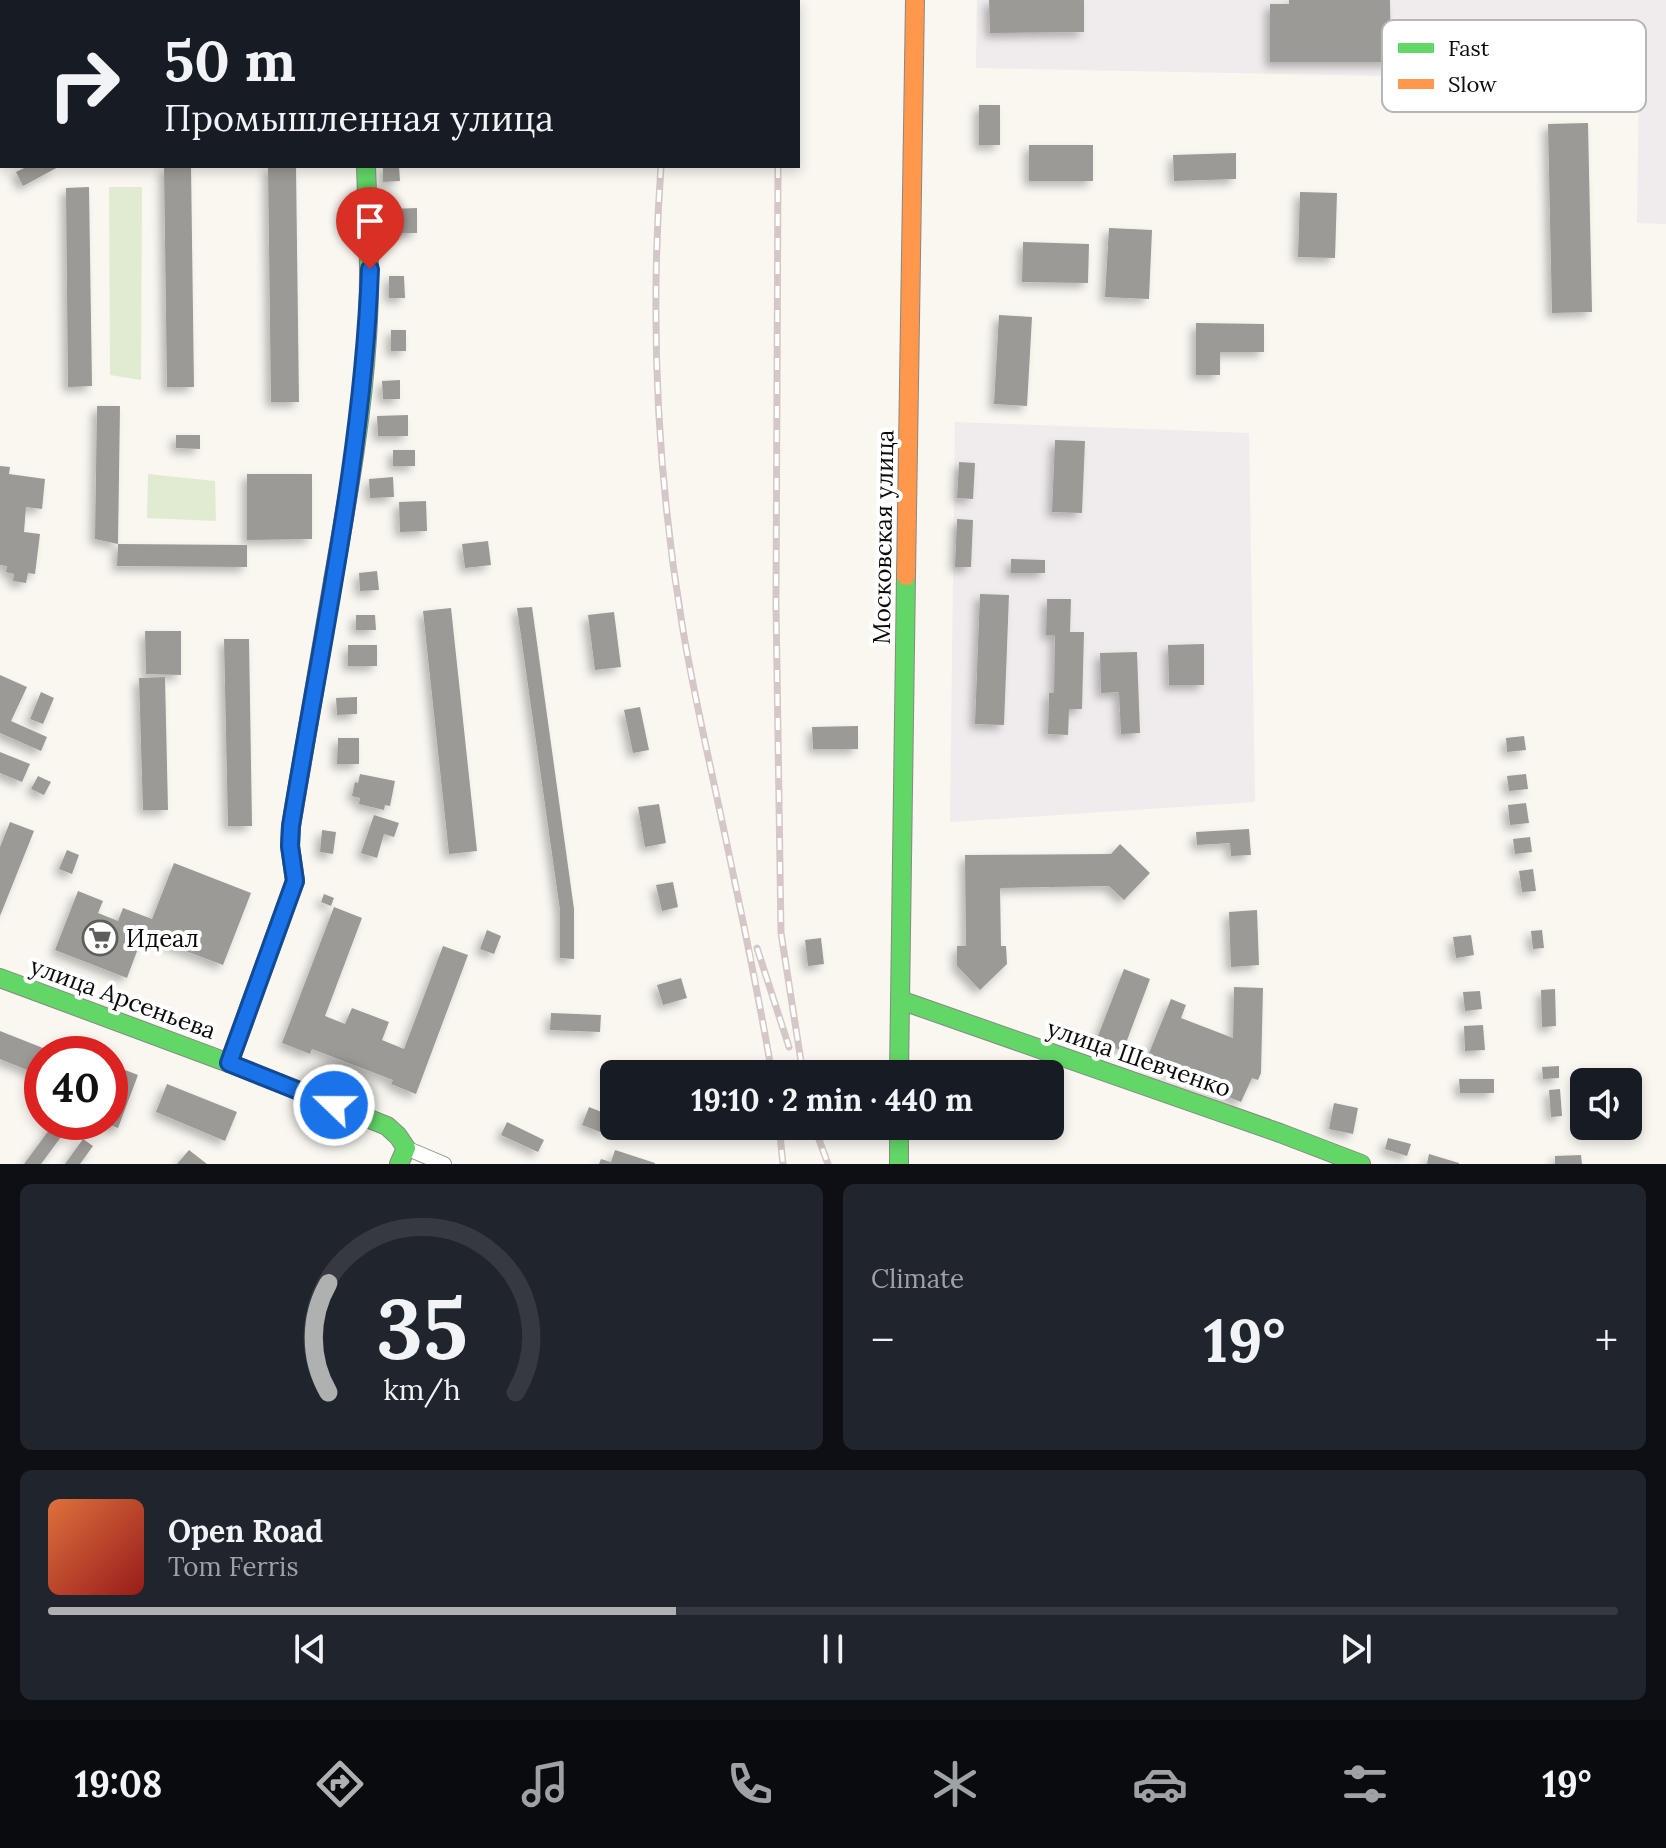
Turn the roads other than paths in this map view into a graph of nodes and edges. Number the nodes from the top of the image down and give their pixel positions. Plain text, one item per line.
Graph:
1 (915, 0) edge
2 (366, 168) edge
3 (0, 978) edge
4 (900, 1000) junction
5 (899, 1060) edge
6 (229, 1063) junction
7 (899, 1140) edge
8 (402, 1156) edge
9 (444, 1164) edge
10 (899, 1164) edge
11 (1361, 1164) edge

1 - 4 main road, Московская улица
2 - 6 main road
3 - 6 main road, улица Арсеньева
4 - 5 main road, Московская улица
4 - 11 main road, улица Шевченко
6 - 8 main road, улица Арсеньева
7 - 10 main road
8 - 9 street, улица Арсеньева

